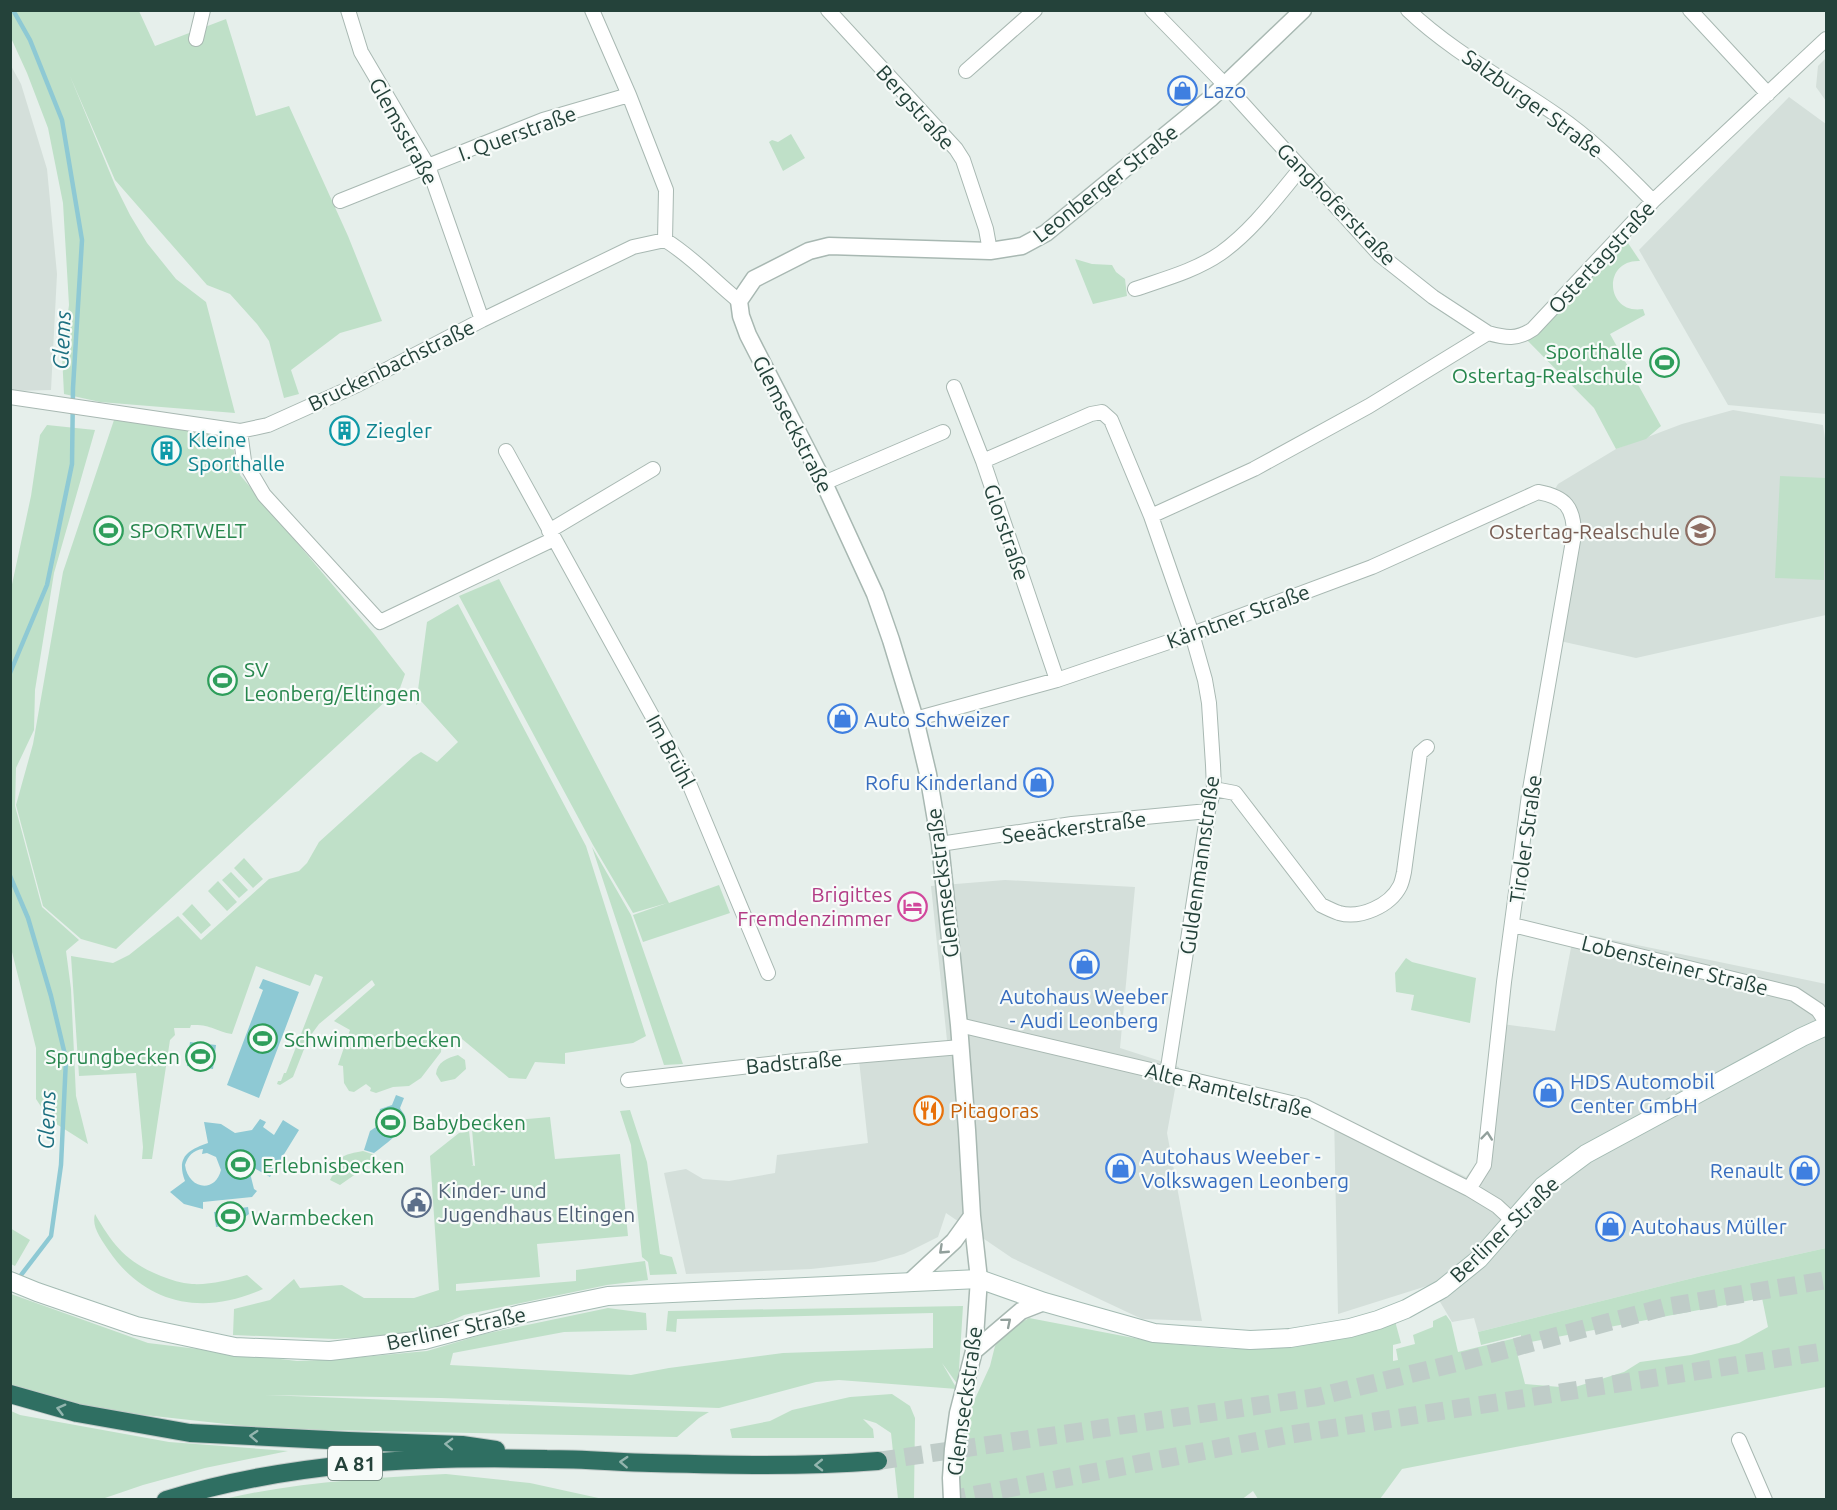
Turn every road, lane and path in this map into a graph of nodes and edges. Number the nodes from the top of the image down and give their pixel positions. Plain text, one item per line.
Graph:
1 (203, 10) edge
2 (348, 10) edge
3 (592, 10) edge
4 (828, 10) edge
5 (1035, 10) edge
6 (1152, 10) edge
7 (1303, 10) edge
8 (1408, 10) edge
9 (1690, 10) edge
10 (196, 39) dead end
11 (1827, 39) edge
12 (966, 71) dead end
13 (1225, 85) junction
14 (1767, 94) junction
15 (629, 95) junction
16 (428, 166) junction
17 (1301, 168) junction
18 (340, 201) dead end
19 (1653, 201) junction
20 (665, 240) junction
21 (990, 251) junction
22 (1134, 289) dead end
23 (739, 301) junction
24 (482, 320) junction
25 (1488, 333) junction
26 (954, 387) dead end
27 (10, 397) edge
28 (240, 431) junction
29 (944, 432) dead end
30 (506, 452) dead end
31 (983, 461) junction
32 (653, 469) dead end
33 (824, 483) junction
34 (1552, 494) joint
35 (1151, 516) junction
36 (552, 535) junction
37 (1192, 634) junction
38 (1057, 680) junction
39 (915, 719) junction
40 (1427, 747) dead end
41 (1214, 789) junction
42 (1208, 811) junction
43 (940, 844) junction
44 (1513, 925) junction
45 (768, 973) dead end
46 (1827, 1024) edge
47 (959, 1025) junction
48 (961, 1047) junction
49 (1167, 1074) junction
50 (628, 1080) dead end
51 (1468, 1190) junction
52 (972, 1216) junction
53 (1512, 1220) junction
54 (979, 1279) junction
55 (10, 1281) edge
56 (911, 1281) junction
57 (1044, 1302) junction
58 (974, 1351) junction
59 (10, 1395) edge
60 (1739, 1440) dead end
61 (548, 1459) junction
62 (878, 1461) tunnel mouth
63 (1760, 1498) edge
64 (166, 1500) edge
65 (952, 1500) edge

1 - 10 street
2 - 16 street, Glemsstraße
3 - 15 street
4 - 21 street, Bergstraße
5 - 12 street
6 - 13 street, Ganghoferstraße
7 - 13 street, Leonberger Straße
8 - 19 street, Salzburger Straße
9 - 14 street
11 - 14 street, Ostertagstraße
13 - 17 street, Ganghoferstraße
13 - 21 street, Leonberger Straße
14 - 19 street, Ostertagstraße
15 - 16 street, I. Querstraße
15 - 20 street
16 - 18 street, I. Querstraße
16 - 24 street, Glemsstraße
17 - 22 street
17 - 25 street, Ganghoferstraße
19 - 25 street, Ostertagstraße
20 - 23 street
20 - 24 street, Bruckenbachstraße
21 - 23 street, Leonberger Straße
23 - 33 street, Glemseckstraße
24 - 28 street, Bruckenbachstraße
25 - 35 street
26 - 31 street, Glorstraße
27 - 28 street, Bruckenbachstraße
28 - 36 street
29 - 33 street
30 - 36 street, Im Brühl
31 - 35 street, Guldenmannstraße
31 - 38 street, Glorstraße
32 - 36 street
33 - 39 street, Glemseckstraße
34 - 37 street, Kärntner Straße
34 - 44 street, Tiroler Straße
35 - 37 street, Guldenmannstraße
36 - 45 street, Im Brühl
37 - 38 street, Kärntner Straße
37 - 41 street, Guldenmannstraße
38 - 39 street, Kärntner Straße
39 - 43 street, Glemseckstraße
40 - 41 street
41 - 42 street, Guldenmannstraße
42 - 43 street, Seeäckerstraße
42 - 49 street, Guldenmannstraße
43 - 47 street, Glemseckstraße
44 - 46 street, Lobensteiner Straße
51 -> 44 street, Tiroler Straße
46 - 53 main road, Berliner Straße
47 - 48 street, Glemseckstraße
47 - 49 street, Alte Ramtelstraße
48 - 50 street, Badstraße
48 - 52 street, Glemseckstraße
49 - 51 street, Alte Ramtelstraße
51 - 53 street, Alte Ramtelstraße
52 - 54 street, Glemseckstraße
52 -> 56 street
53 - 57 main road, Berliner Straße
54 - 56 main road, Berliner Straße
54 - 57 main road, Berliner Straße
54 - 58 street, Glemseckstraße
55 - 56 main road, Berliner Straße
58 -> 57 street
58 - 65 street, Glemseckstraße
61 -> 59 highway
60 - 63 street
62 -> 61 highway, A 81
61 - 64 highway, A 81

